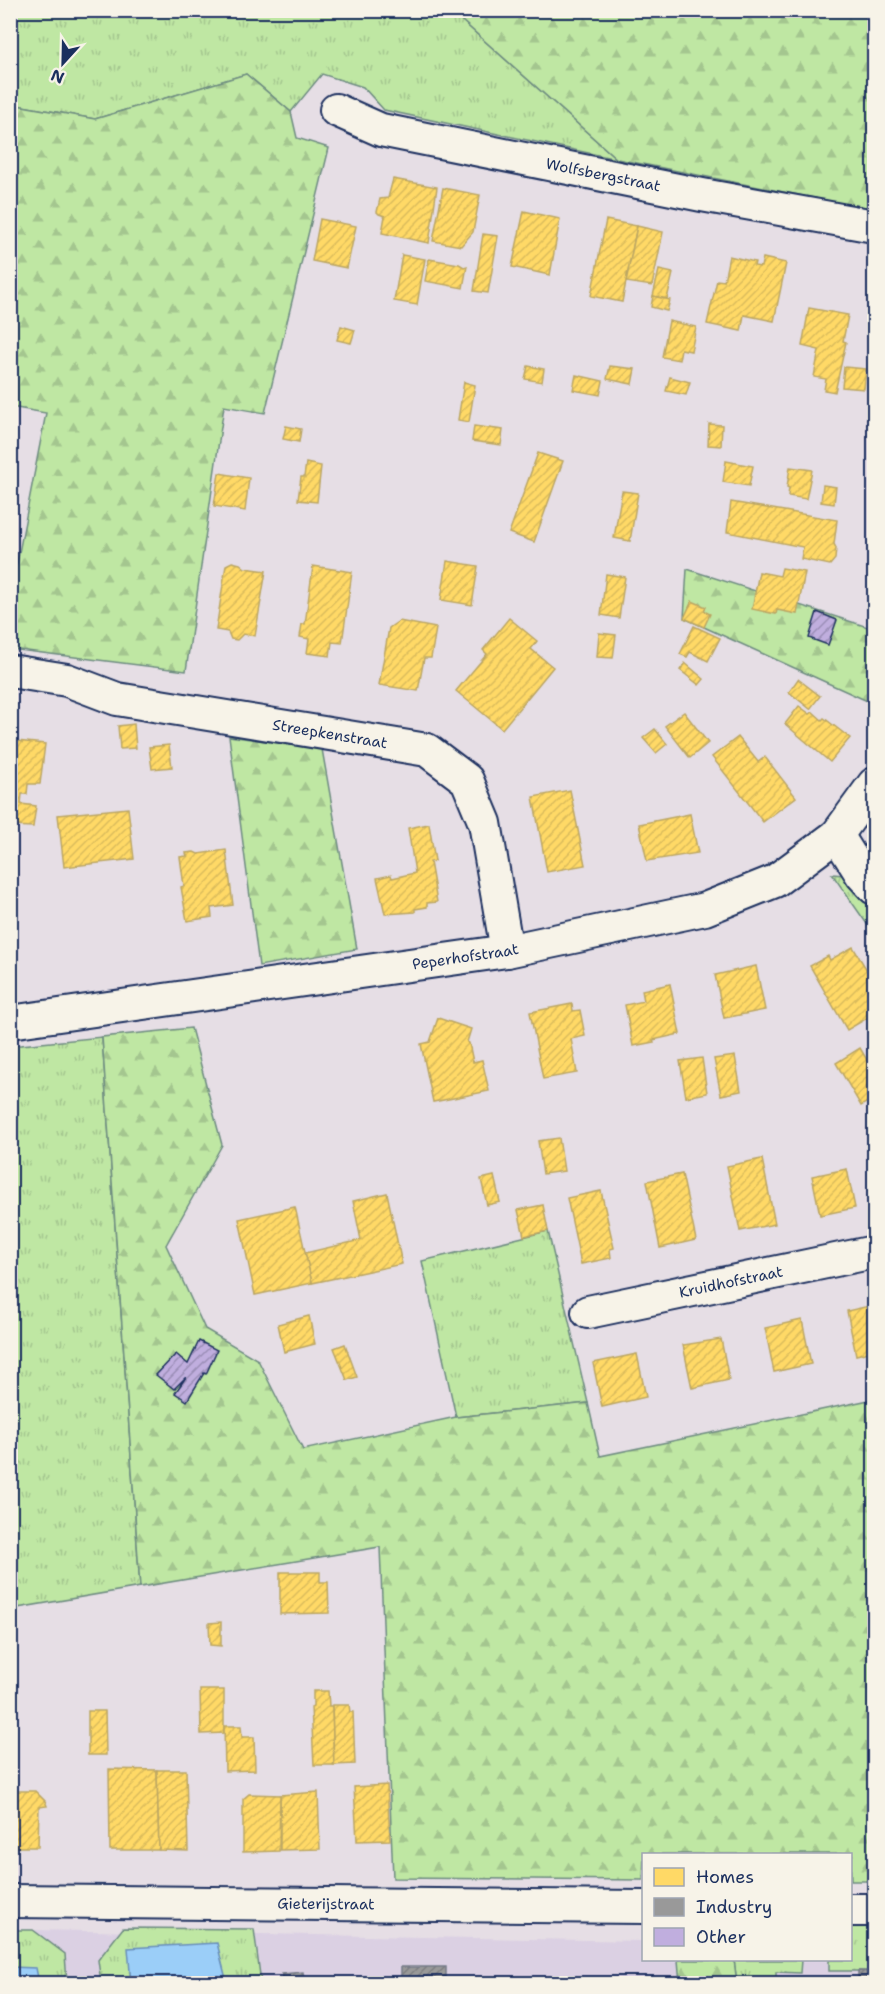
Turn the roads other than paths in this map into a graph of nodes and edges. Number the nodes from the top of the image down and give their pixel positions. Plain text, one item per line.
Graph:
1 (336, 110) dead end
2 (874, 226) edge
3 (10, 671) edge
4 (874, 784) edge
5 (837, 835) junction
6 (874, 888) edge
7 (507, 951) junction
8 (10, 1022) edge
9 (874, 1252) edge
10 (588, 1312) dead end
11 (10, 1901) edge
12 (642, 1907) edge
13 (852, 1910) edge
14 (874, 1910) edge

1 - 2 street, Wolfsbergstraat
3 - 7 street, Streepkenstraat
4 - 5 street, Peperhofstraat
5 - 6 street
5 - 7 street, Peperhofstraat
7 - 8 street, Peperhofstraat
9 - 10 street, Kruidhofstraat
11 - 12 street, Gieterijstraat
13 - 14 street

